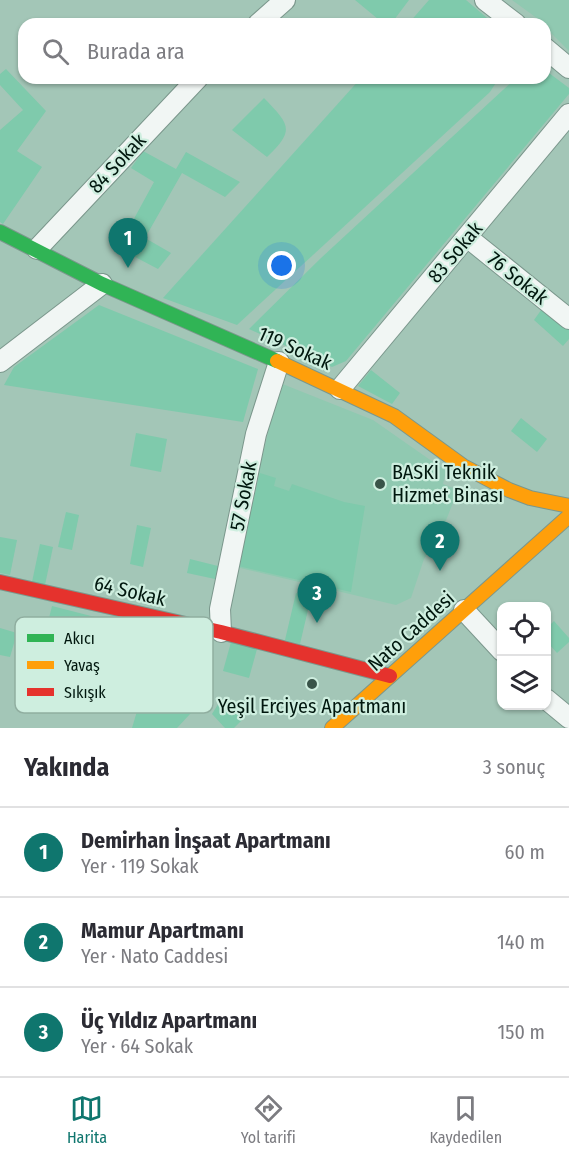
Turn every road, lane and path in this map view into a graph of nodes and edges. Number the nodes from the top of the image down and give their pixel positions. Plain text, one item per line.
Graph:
1 (285, 0) edge
2 (485, 0) edge
3 (265, 18) edge
4 (508, 18) edge
5 (551, 53) edge
6 (569, 68) edge
7 (192, 84) edge
8 (569, 114) edge
9 (0, 232) edge
10 (467, 237) junction
11 (37, 249) junction
12 (102, 284) junction
13 (569, 319) edge
14 (0, 362) edge
15 (279, 362) junction
16 (340, 389) junction
17 (569, 506) edge
18 (569, 516) edge
19 (0, 582) edge
20 (464, 610) junction
21 (155, 617) edge
22 (213, 630) edge
23 (221, 632) junction
24 (497, 647) edge
25 (390, 675) junction
26 (551, 703) edge
27 (569, 718) edge
28 (332, 728) edge

1 - 3 street
2 - 4 street
5 - 6 street
7 - 11 street, 84 Sokak
8 - 10 street, 83 Sokak
9 - 11 street, 119 Sokak
10 - 13 street, 76 Sokak
10 - 16 street, 83 Sokak
11 - 12 street, 119 Sokak
12 - 14 street
12 - 15 street, 119 Sokak
15 - 16 street, 119 Sokak
15 - 23 street, 57 Sokak
16 - 17 street, 119 Sokak
18 - 20 street, Nato Caddesi
19 - 21 street, 64 Sokak
20 - 24 street
20 - 25 street, Nato Caddesi
22 - 23 street, 64 Sokak
23 - 25 street, 64 Sokak
25 - 28 street, Nato Caddesi
26 - 27 street

